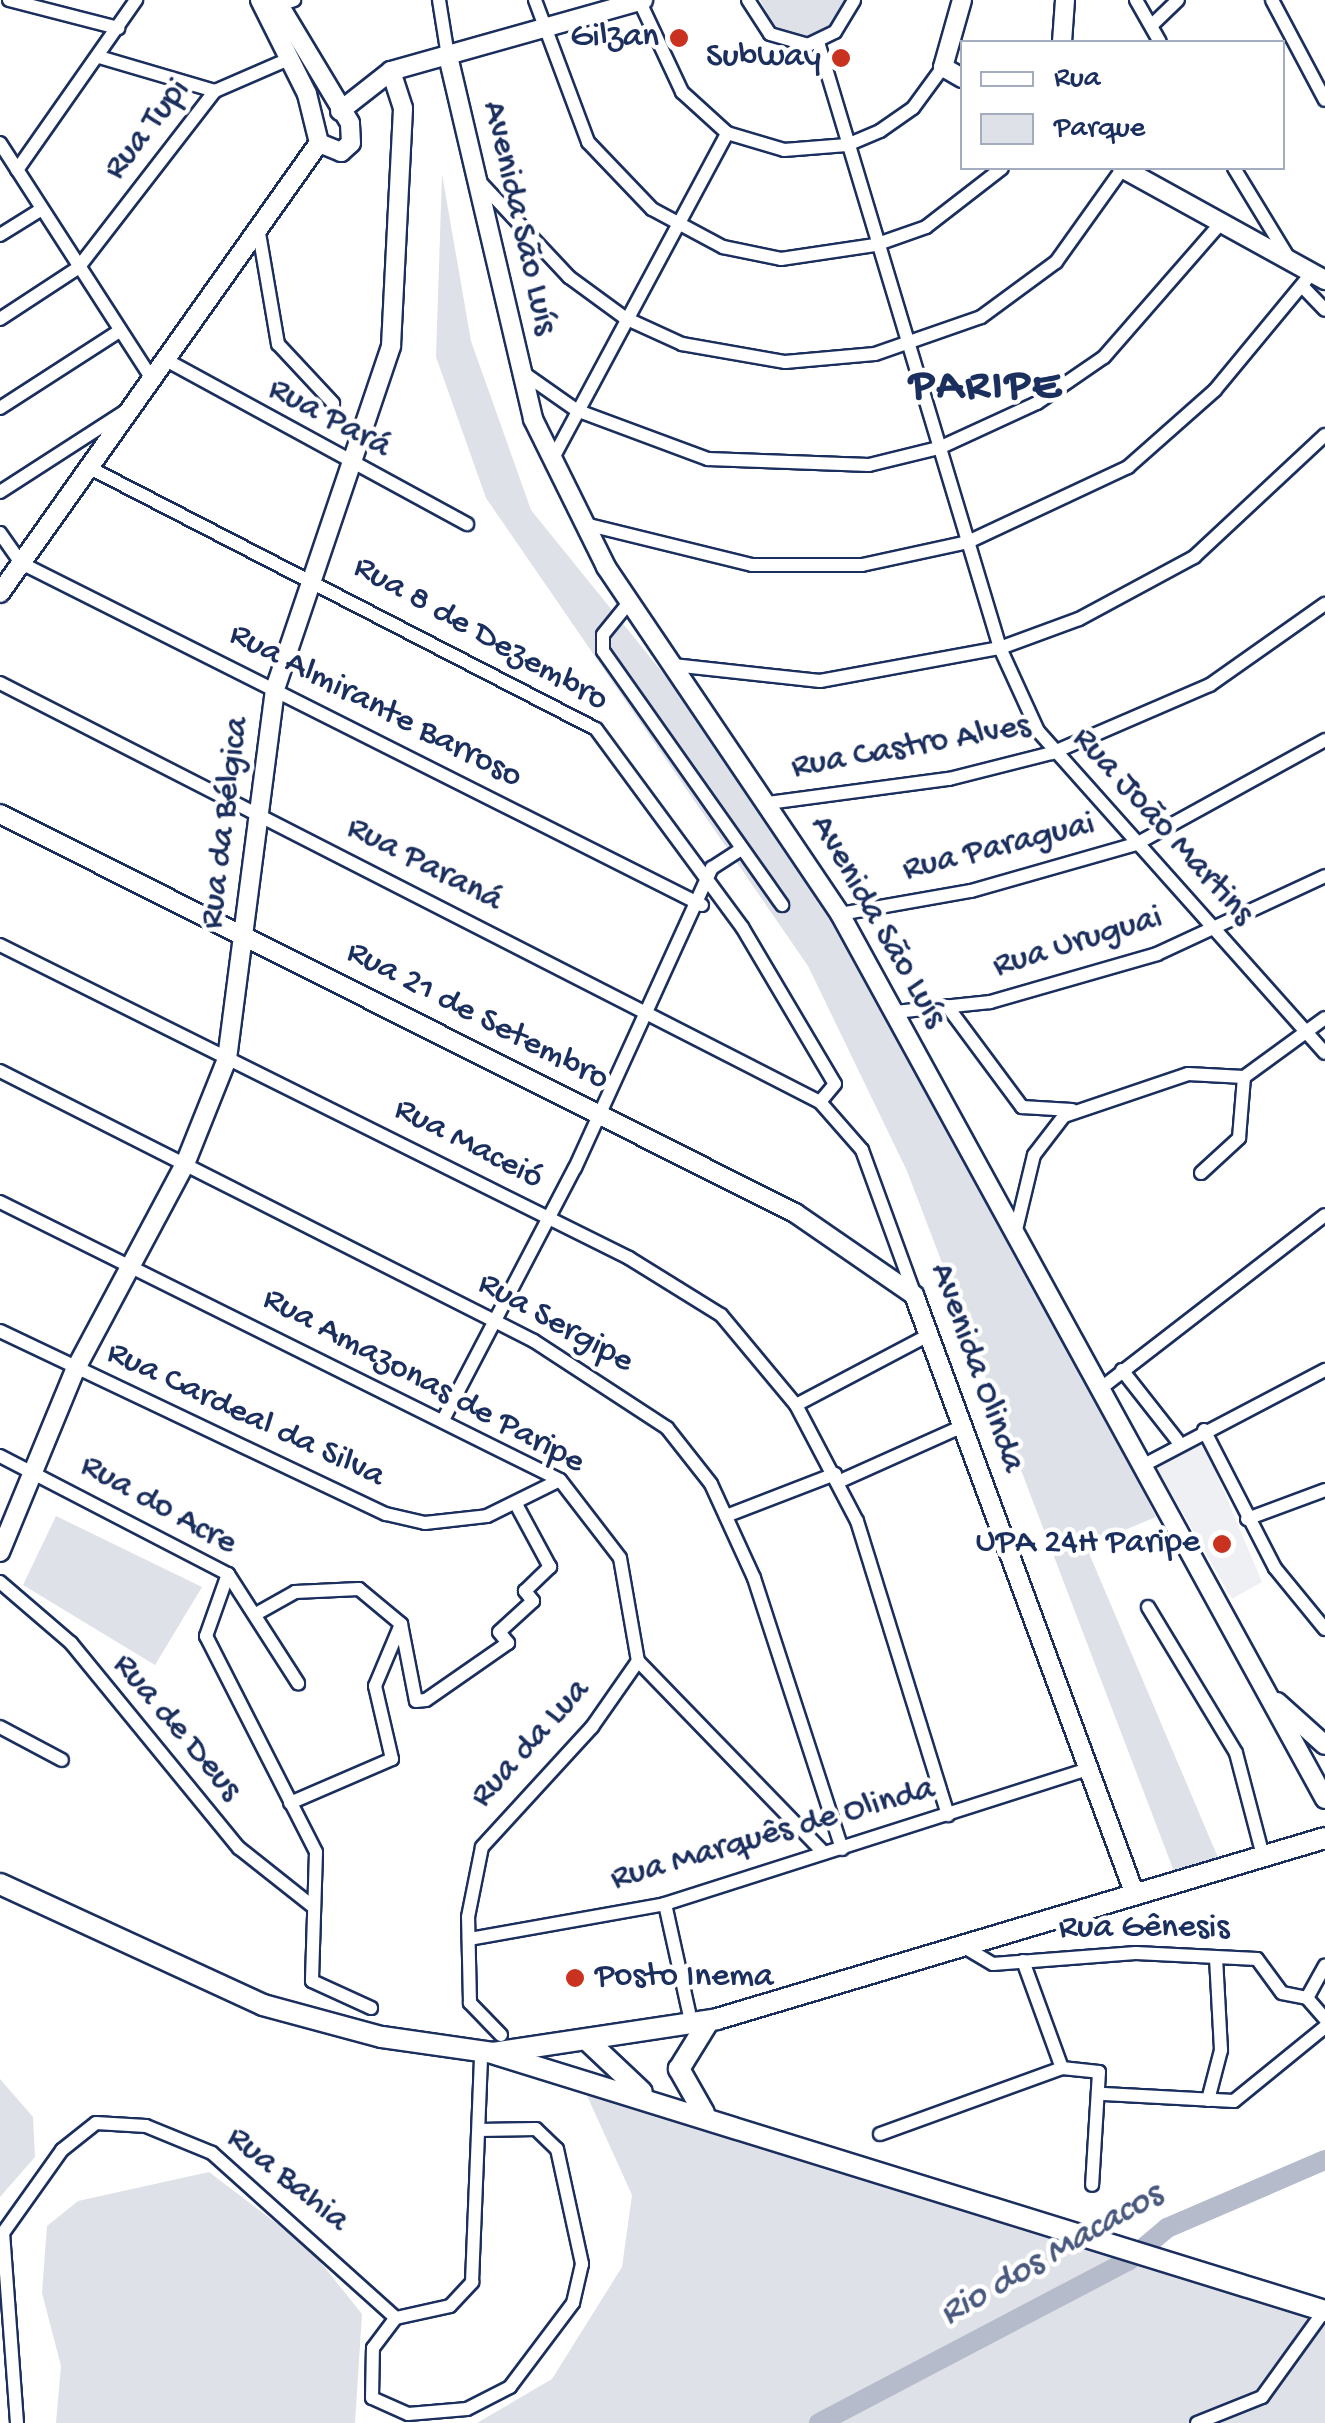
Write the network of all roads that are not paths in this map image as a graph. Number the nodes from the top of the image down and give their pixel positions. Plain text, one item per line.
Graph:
1 (9, 0) edge
2 (136, 0) edge
3 (260, 0) edge
4 (440, 0) edge
5 (534, 0) edge
6 (640, 0) edge
7 (748, 0) edge
8 (854, 0) edge
9 (962, 0) edge
10 (1064, 0) edge
11 (1136, 0) edge
12 (1178, 0) edge
13 (1272, 0) edge
14 (283, 2) edge
15 (1152, 25) junction
16 (118, 28) junction
17 (544, 30) junction
18 (1062, 40) edge
19 (1159, 40) edge
20 (818, 42) junction
21 (448, 56) junction
22 (98, 57) junction
23 (289, 60) junction
24 (943, 67) junction
25 (391, 72) junction
26 (960, 77) edge
27 (215, 91) junction
28 (1325, 100) edge
29 (340, 111) junction
30 (727, 133) junction
31 (847, 145) junction
32 (1, 146) edge
33 (327, 148) junction
34 (17, 170) junction
35 (999, 170) edge
36 (1121, 170) edge
37 (1126, 170) edge
38 (1235, 170) edge
39 (480, 180) junction
40 (42, 209) junction
41 (509, 217) junction
42 (488, 218) junction
43 (1220, 224) junction
44 (678, 229) junction
45 (259, 233) junction
46 (0, 236) edge
47 (875, 245) junction
48 (1290, 260) junction
49 (78, 268) junction
50 (1313, 280) edge
51 (1325, 310) edge
52 (625, 318) junction
53 (0, 319) edge
54 (118, 332) junction
55 (906, 346) junction
56 (166, 360) junction
57 (519, 370) junction
58 (152, 379) junction
59 (555, 395) junction
60 (528, 401) junction
61 (334, 403) dead end
62 (132, 407) junction
63 (0, 408) edge
64 (576, 410) junction
65 (1325, 435) edge
66 (939, 448) junction
67 (552, 460) junction
68 (353, 467) junction
69 (90, 468) junction
70 (0, 492) edge
71 (467, 524) dead end
72 (585, 524) junction
73 (0, 533) edge
74 (968, 542) junction
75 (20, 563) junction
76 (312, 578) junction
77 (0, 592) edge
78 (1325, 604) edge
79 (627, 605) junction
80 (1000, 648) junction
81 (673, 665) junction
82 (0, 683) edge
83 (276, 690) junction
84 (1325, 740) edge
85 (1052, 753) junction
86 (768, 803) junction
87 (0, 814) edge
88 (258, 815) junction
89 (1136, 844) junction
90 (741, 849) junction
91 (1325, 876) edge
92 (711, 884) junction
93 (702, 905) junction
94 (782, 905) dead end
95 (840, 914) junction
96 (1214, 930) junction
97 (245, 936) junction
98 (0, 945) edge
99 (947, 1006) junction
100 (895, 1012) junction
101 (650, 1014) junction
102 (1325, 1018) edge
103 (1306, 1032) junction
104 (1325, 1053) edge
105 (227, 1059) junction
106 (0, 1072) edge
107 (1244, 1077) junction
108 (820, 1102) junction
109 (1074, 1110) junction
110 (601, 1116) junction
111 (185, 1164) junction
112 (1202, 1173) dead end
113 (0, 1202) edge
114 (1325, 1215) edge
115 (548, 1219) junction
116 (1015, 1234) junction
117 (134, 1265) junction
118 (914, 1295) junction
119 (494, 1322) junction
120 (0, 1331) edge
121 (929, 1335) junction
122 (75, 1370) junction
123 (1122, 1370) junction
124 (1325, 1370) edge
125 (1100, 1389) junction
126 (796, 1405) junction
127 (443, 1420) junction
128 (963, 1426) junction
129 (1204, 1430) junction
130 (1177, 1440) junction
131 (0, 1456) edge
132 (1142, 1466) junction
133 (30, 1471) junction
134 (836, 1478) junction
135 (560, 1480) junction
136 (1325, 1490) edge
137 (516, 1504) junction
138 (726, 1516) junction
139 (1247, 1519) junction
140 (0, 1552) edge
141 (228, 1574) junction
142 (0, 1582) edge
143 (1148, 1607) dead end
144 (256, 1614) junction
145 (401, 1624) junction
146 (1325, 1629) edge
147 (638, 1661) junction
148 (298, 1683) dead end
149 (1260, 1685) junction
150 (0, 1727) edge
151 (1325, 1746) edge
152 (62, 1760) dead end
153 (1089, 1769) junction
154 (1325, 1800) edge
155 (290, 1803) junction
156 (948, 1815) junction
157 (1321, 1839) edge
158 (842, 1849) junction
159 (824, 1853) junction
160 (1263, 1856) junction
161 (0, 1884) edge
162 (1134, 1894) junction
163 (665, 1904) junction
164 (312, 1906) junction
165 (469, 1939) junction
166 (966, 1948) junction
167 (1216, 1958) junction
168 (1024, 1961) junction
169 (1325, 1966) edge
170 (1307, 1998) junction
171 (371, 2008) dead end
172 (1325, 2019) edge
173 (683, 2020) junction
174 (709, 2021) junction
175 (1325, 2027) edge
176 (590, 2043) junction
177 (492, 2047) junction
178 (1062, 2068) junction
179 (1104, 2094) junction
180 (653, 2099) junction
181 (1208, 2100) junction
182 (701, 2117) junction
183 (723, 2124) junction
184 (479, 2130) junction
185 (880, 2134) dead end
186 (1092, 2186) dead end
187 (1325, 2311) edge
188 (396, 2318) junction
189 (7, 2386) edge
190 (17, 2423) edge
191 (1198, 2423) edge

1 - 16 street
2 - 16 street
3 - 23 main road
4 - 21 street
5 - 17 street
6 - 17 main road
6 - 30 street
7 - 20 street
8 - 20 street
9 - 24 main road
10 - 18 main road
11 - 15 street
12 - 15 street
13 - 28 street
14 - 29 main road
15 - 19 street
16 - 22 street
17 - 21 main road
17 - 44 street
20 - 31 street, Rua João Martins
21 - 25 main road
21 - 39 main road, Avenida São Luís
22 - 27 street
22 - 34 street
23 - 27 street, Rua Tupi
23 - 33 main road
24 - 26 main road
24 - 31 street
25 - 29 main road
25 - 68 main road, Rua da Bélgica
27 - 49 street, Rua Tupi
29 - 33 main road
30 - 31 street
30 - 44 street
31 - 47 street, Rua João Martins
32 - 34 street
33 - 45 main road
34 - 40 street
35 - 47 street
36 - 55 street
37 - 43 main road
38 - 48 street
39 - 41 street
39 - 42 main road, Avenida São Luís
40 - 46 street
40 - 49 street
41 - 42 street
41 - 52 street
42 - 57 main road, Avenida São Luís
43 - 48 main road
43 - 66 street
44 - 47 street
44 - 52 street
45 - 56 main road
45 - 61 street
47 - 55 street, Rua João Martins
48 - 50 main road
49 - 53 street, Rua Tupi
49 - 54 street
50 - 51 street
50 - 74 street
52 - 55 street
52 - 64 street
54 - 58 street
54 - 63 street
55 - 66 street, Rua João Martins
56 - 58 main road
56 - 68 street, Rua Pará
57 - 59 street
57 - 60 main road, Avenida São Luís
58 - 62 main road
59 - 60 street
59 - 64 street
60 - 67 main road, Avenida São Luís
62 - 69 main road
62 - 70 street
64 - 66 street
64 - 67 street
65 - 80 street
66 - 74 street, Rua João Martins
67 - 72 main road, Avenida São Luís
68 - 71 street, Rua Pará
68 - 76 main road, Rua da Bélgica
69 - 75 main road
69 - 76 street, Rua 8 de Dezembro
72 - 74 street
72 - 79 main road, Avenida São Luís
73 - 75 street
74 - 80 street, Rua João Martins
75 - 77 main road
75 - 83 street, Rua Almirante Barroso
76 - 83 main road, Rua da Bélgica
76 - 92 street, Rua 8 de Dezembro
78 - 85 street, Rua Castro Alves
79 - 81 main road, Avenida São Luís
79 - 90 street
80 - 81 street
80 - 85 street, Rua João Martins
81 - 86 main road, Avenida São Luís
82 - 88 street, Rua Paraná
83 - 88 main road, Rua da Bélgica
83 - 93 street, Rua Almirante Barroso
84 - 89 street, Rua Paraguai
85 - 86 street, Rua Castro Alves
85 - 89 street, Rua João Martins
86 - 95 main road, Avenida São Luís
87 - 97 main road, Rua 21 de Setembro
88 - 97 main road, Rua da Bélgica
88 - 101 street, Rua Paraná
89 - 95 street, Rua Paraguai
89 - 96 street, Rua João Martins
90 - 92 street
90 - 94 street
91 - 96 street, Rua Uruguai
92 - 93 street
92 - 108 street, Rua 8 de Dezembro
93 - 101 street
95 - 100 main road, Avenida São Luís
96 - 99 street, Rua Uruguai
96 - 103 street, Rua João Martins
97 - 105 main road, Rua da Bélgica
97 - 110 main road, Rua 21 de Setembro
98 - 105 street, Rua Maceió
99 - 100 street, Rua Uruguai
99 - 109 street
100 - 116 main road, Avenida São Luís
101 - 108 street, Rua Paraná
101 - 110 street
102 - 103 street
103 - 104 street, Rua João Martins
103 - 107 street
105 - 111 main road, Rua da Bélgica
105 - 115 street, Rua Maceió
106 - 111 street, Rua Sergipe
107 - 109 street
107 - 112 street
108 - 118 street, Avenida Olinda
109 - 116 street
110 - 115 street
110 - 118 main road, Rua 21 de Setembro
111 - 117 main road, Rua da Bélgica
111 - 119 street, Rua Sergipe
113 - 117 street, Rua Amazonas de Paripe
114 - 123 street
115 - 119 street
115 - 126 street, Rua Maceió
116 - 125 main road, Avenida São Luís
117 - 122 main road, Rua da Bélgica
117 - 127 street, Rua Amazonas de Paripe
118 - 121 main road, Avenida Olinda
119 - 127 street
119 - 138 street, Rua Sergipe
120 - 122 street, Rua Cardeal da Silva
121 - 126 street
121 - 128 main road, Avenida Olinda
122 - 133 main road, Rua da Bélgica
122 - 137 street, Rua Cardeal da Silva
123 - 125 street
123 - 130 street
124 - 129 street
125 - 132 main road, Avenida São Luís
126 - 134 street, Rua Maceió
127 - 135 street, Rua Amazonas de Paripe
128 - 134 street
128 - 153 main road, Avenida Olinda
129 - 130 street
129 - 139 street
130 - 132 street
131 - 133 street, Rua do Acre
132 - 149 main road, Avenida São Luís
133 - 140 main road, Rua da Bélgica
133 - 141 street, Rua do Acre
134 - 138 street
134 - 156 street, Rua Maceió
135 - 137 street, Rua Cardeal da Silva
135 - 147 street, Rua Amazonas de Paripe
136 - 139 street
137 - 145 street
138 - 158 street, Rua Sergipe
139 - 146 street
141 - 144 street, Rua do Acre
141 - 155 street
142 - 164 street, Rua de Deus
143 - 160 street
144 - 145 street
144 - 148 street, Rua do Acre
145 - 155 street
147 - 159 street
147 - 165 street, Rua da Lua
149 - 151 main road
149 - 154 main road, Avenida São Luís
150 - 152 street
153 - 156 street, Rua Marquês de Olinda
153 - 162 main road, Avenida Olinda
155 - 164 street
156 - 158 street, Rua Marquês de Olinda
157 - 160 main road
158 - 159 street, Rua Marquês de Olinda
159 - 163 street, Rua Marquês de Olinda
160 - 162 main road
161 - 177 main road
162 - 166 main road
163 - 165 street, Rua Marquês de Olinda
163 - 173 street
164 - 171 street
165 - 177 street, Rua da Lua
166 - 168 street, Rua Gênesis
166 - 174 main road
167 - 168 street, Rua Gênesis
167 - 170 street, Rua Gênesis
167 - 181 street
168 - 178 street
169 - 170 street
170 - 172 street
173 - 174 main road
173 - 176 main road
173 - 182 main road
174 - 183 main road
175 - 181 street
176 - 177 main road
176 - 180 main road
177 - 180 main road
177 - 184 street
178 - 179 street
178 - 185 street
179 - 181 street
179 - 186 street
180 - 182 main road
182 - 183 main road
183 - 187 main road
184 - 188 street
184 - 188 street
187 - 191 street
188 - 189 street, Rua Bahia
189 - 190 street, Rua Bahia

